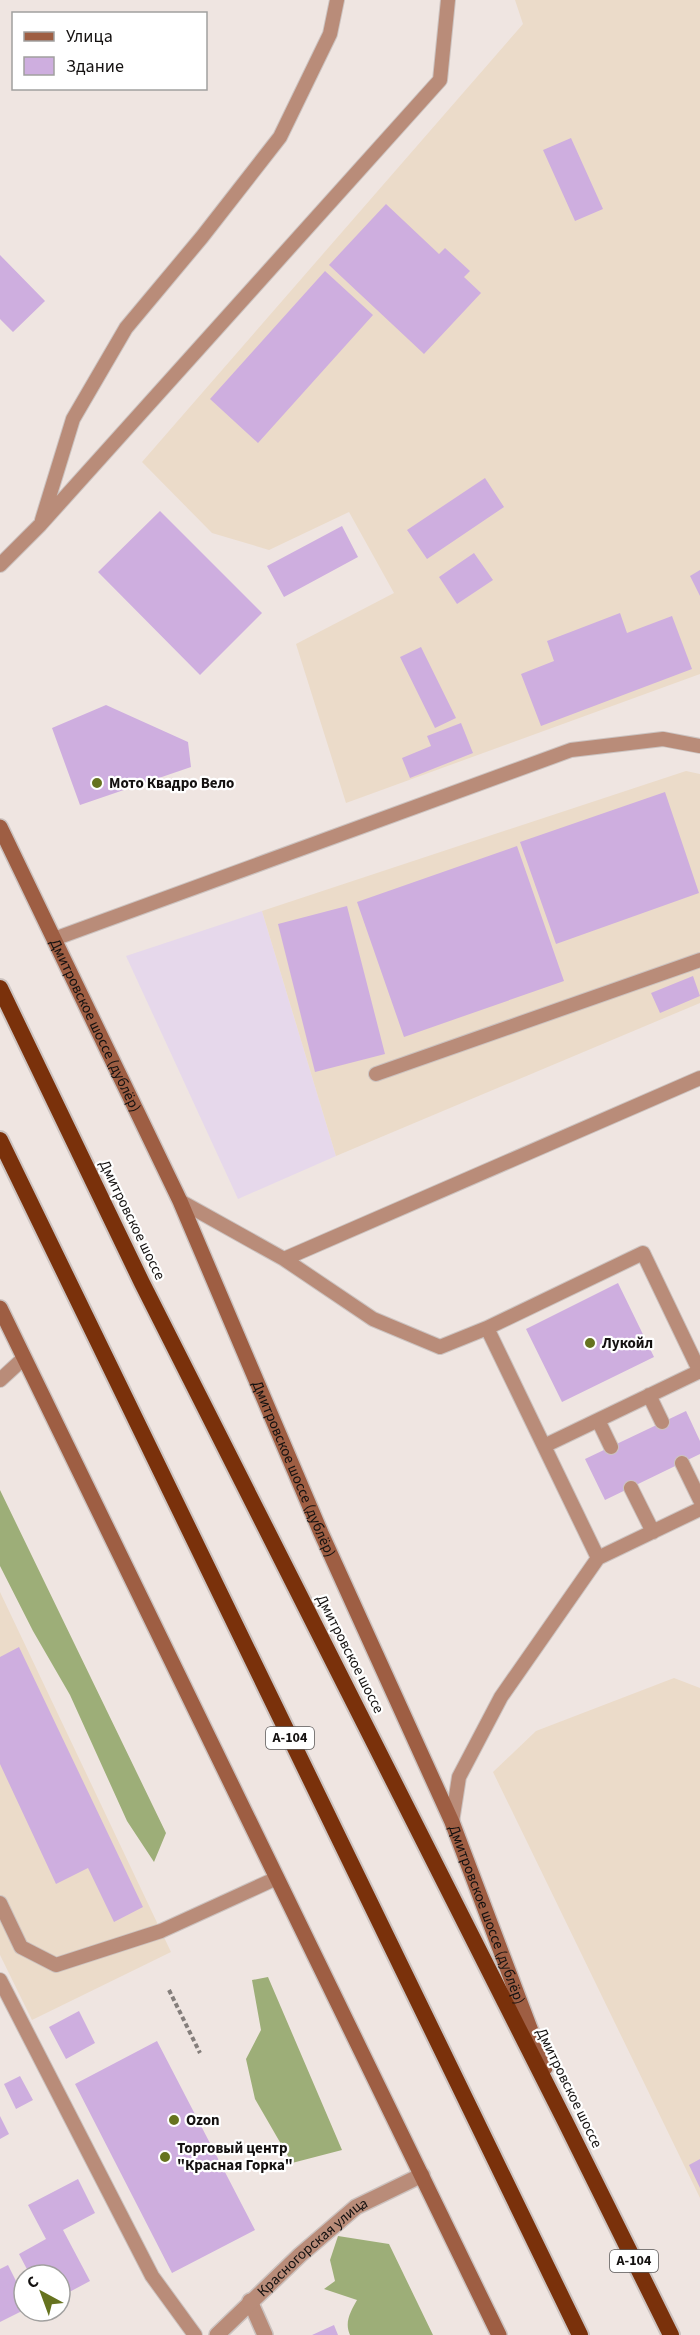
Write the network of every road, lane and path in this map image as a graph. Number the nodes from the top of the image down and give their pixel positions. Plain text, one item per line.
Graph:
1 (337, 0) edge
2 (448, 0) edge
3 (40, 525) junction
4 (0, 565) edge
5 (700, 746) edge
6 (0, 827) edge
7 (54, 939) junction
8 (700, 960) edge
9 (0, 988) edge
10 (375, 1074) dead end
11 (700, 1078) edge
12 (0, 1140) edge
13 (180, 1201) junction
14 (284, 1259) junction
15 (0, 1308) edge
16 (487, 1328) junction
17 (24, 1358) junction
18 (700, 1371) edge
19 (0, 1380) edge
20 (649, 1395) junction
21 (598, 1420) junction
22 (662, 1422) dead end
23 (544, 1446) junction
24 (611, 1447) dead end
25 (682, 1463) dead end
26 (631, 1488) dead end
27 (700, 1500) edge
28 (700, 1509) edge
29 (653, 1532) junction
30 (598, 1558) junction
31 (452, 1822) junction
32 (277, 1878) junction
33 (0, 1903) edge
34 (0, 1980) edge
35 (169, 1990) dead end
36 (200, 2053) dead end
37 (565, 2121) junction
38 (422, 2175) junction
39 (250, 2301) junction
40 (195, 2335) edge
41 (217, 2335) edge
42 (265, 2335) edge
43 (500, 2335) edge
44 (580, 2335) edge
45 (671, 2335) edge

1 - 3 lane
2 - 3 lane
3 - 4 lane
5 - 7 lane
6 - 7 main road, Дмитровское шоссе (дублёр)
7 - 13 main road, Дмитровское шоссе (дублёр)
8 - 10 lane
9 - 37 highway, Дмитровское шоссе / А-104
11 - 14 lane
12 - 44 highway, А-104
13 - 14 lane
13 - 31 main road, Дмитровское шоссе (дублёр)
14 - 16 lane
15 - 17 main road
16 - 18 lane
16 - 23 lane
17 - 19 lane
17 - 32 main road
18 - 20 lane
20 - 21 lane
20 - 22 lane
21 - 23 lane
21 - 24 lane
23 - 30 lane
25 - 27 lane
26 - 29 lane
28 - 29 lane
29 - 30 lane
30 - 31 lane
31 - 37 main road, Дмитровское шоссе (дублёр)
32 - 33 lane
32 - 38 main road
34 - 40 lane
35 - 36 path
37 - 45 highway, Дмитровское шоссе / А-104
38 - 39 street, Красногорская улица
38 - 43 main road
39 - 41 street, Красногорская улица
39 - 42 street

